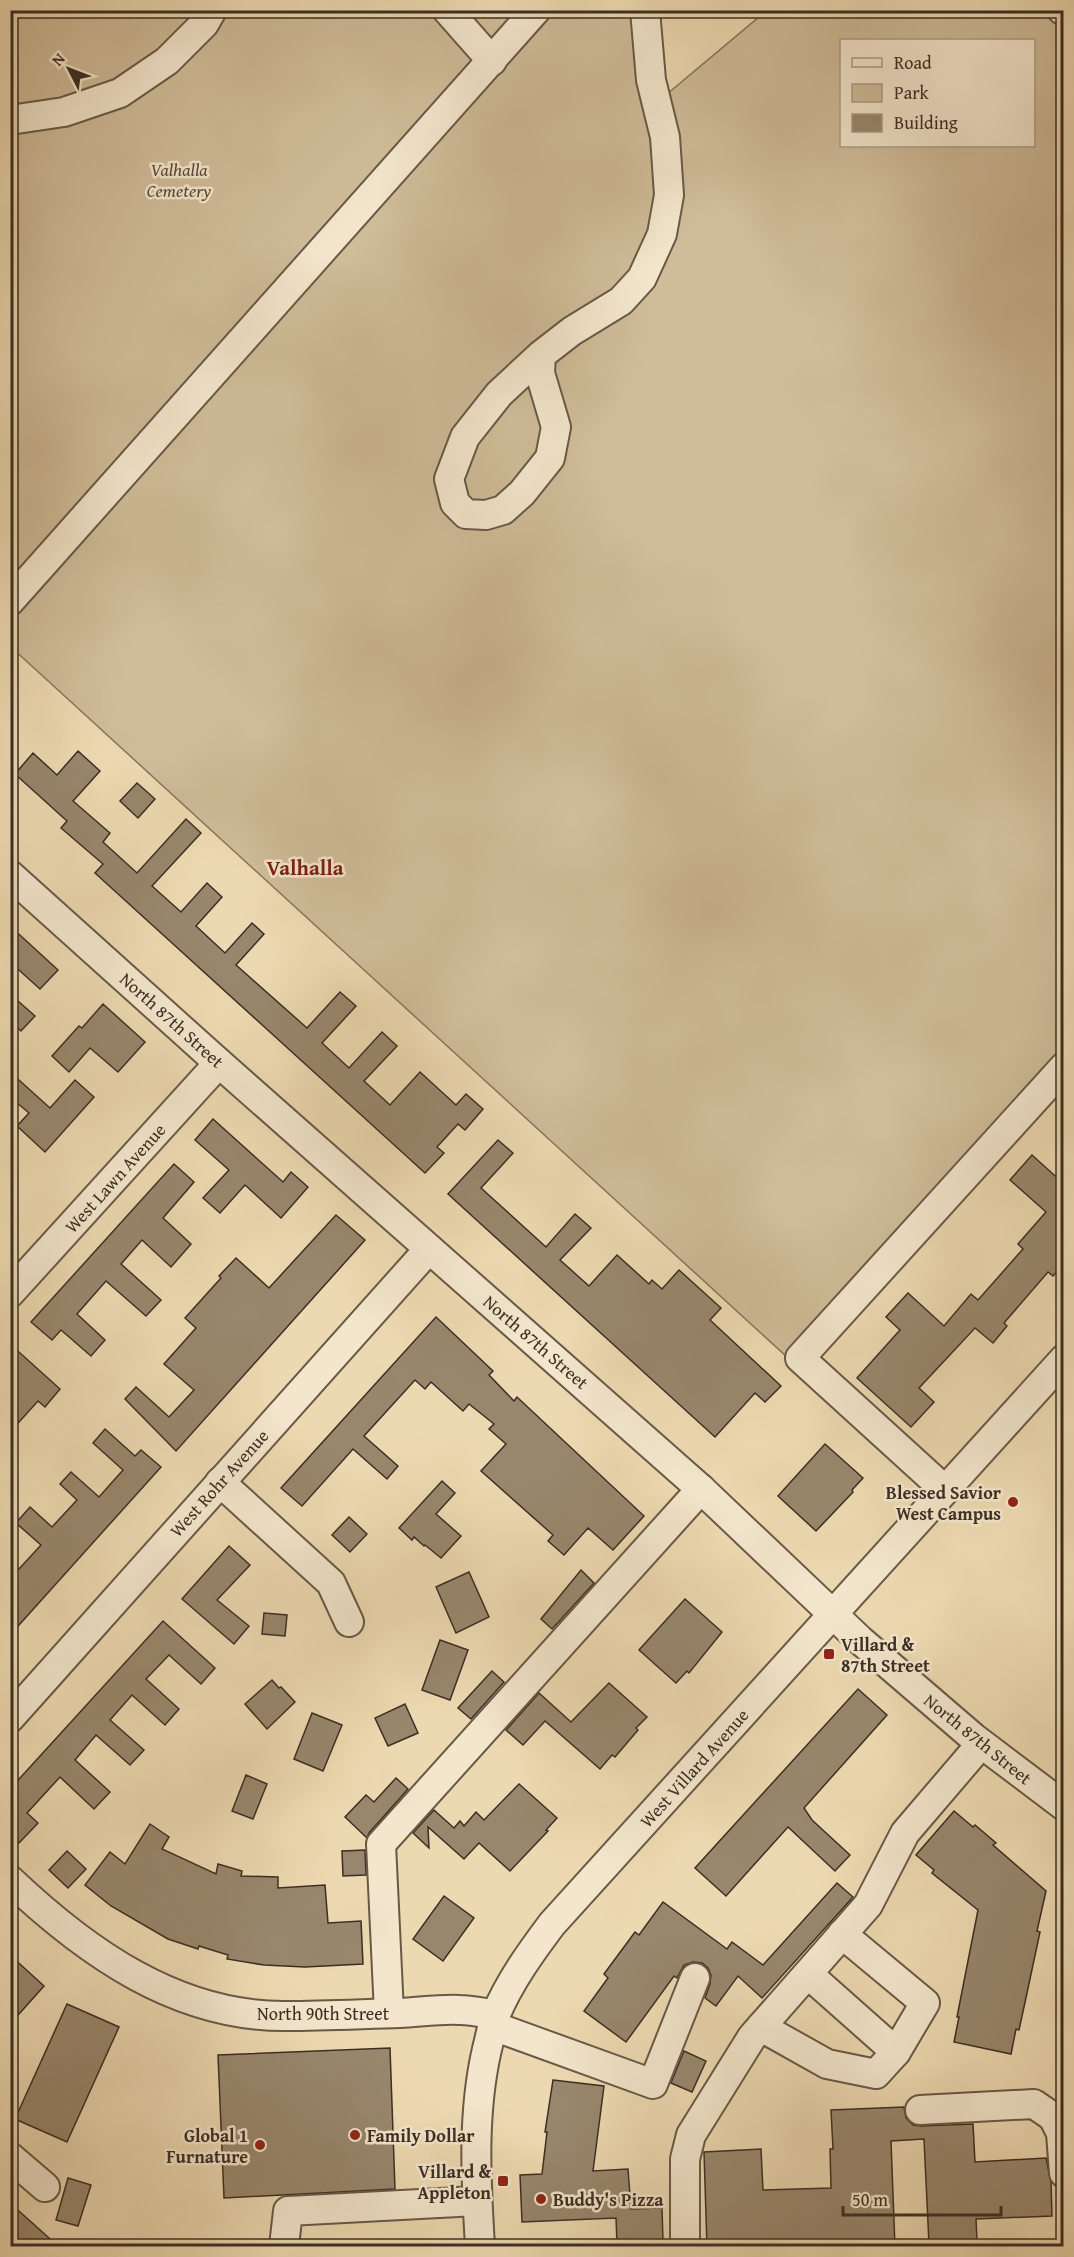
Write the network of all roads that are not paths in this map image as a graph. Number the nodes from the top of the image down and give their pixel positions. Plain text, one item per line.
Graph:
1 (212, 10) edge
2 (447, 10) edge
3 (536, 10) edge
4 (645, 10) edge
5 (492, 61) junction
6 (10, 120) edge
7 (541, 355) junction
8 (10, 601) edge
9 (10, 875) edge
10 (219, 1063) junction
11 (1064, 1067) edge
12 (429, 1249) junction
13 (10, 1293) edge
14 (1064, 1359) edge
15 (220, 1482) junction
16 (701, 1489) junction
17 (945, 1490) junction
18 (833, 1614) junction
19 (349, 1622) dead end
20 (10, 1718) edge
21 (981, 1744) junction
22 (1064, 1806) edge
23 (10, 1880) edge
24 (842, 1934) junction
25 (808, 1974) junction
26 (695, 1978) dead end
27 (389, 2013) junction
28 (494, 2020) junction
29 (761, 2027) junction
30 (896, 2052) junction
31 (920, 2110) dead end
32 (10, 2157) edge
33 (1064, 2173) edge
34 (45, 2187) dead end
35 (477, 2201) junction
36 (284, 2247) edge
37 (480, 2247) edge
38 (685, 2247) edge

1 - 6 street
2 - 5 street
3 - 5 street
4 - 7 street
5 - 8 street
7 - 7 street
9 - 10 street, North 87th Street
10 - 12 street, North 87th Street
10 - 13 street, West Lawn Avenue
11 - 17 street
12 - 15 street, West Rohr Avenue
12 - 16 street, North 87th Street
14 - 17 street, West Villard Avenue
15 - 19 street
15 - 20 street, West Rohr Avenue
16 - 18 street, North 87th Street
16 - 27 street
17 - 18 street, West Villard Avenue
18 - 21 street, North 87th Street
18 - 28 street, West Villard Avenue
21 - 22 street, North 87th Street
21 - 24 street
23 - 27 street, North 90th Street
24 - 25 street
24 - 30 street
25 - 29 street
25 - 30 street
26 - 28 street, North 90th Street
27 - 28 street, North 90th Street
28 - 35 street, West Villard Avenue
29 - 30 street
29 - 38 street
31 - 33 street
32 - 34 street
35 - 36 street
35 - 37 street, West Villard Avenue

